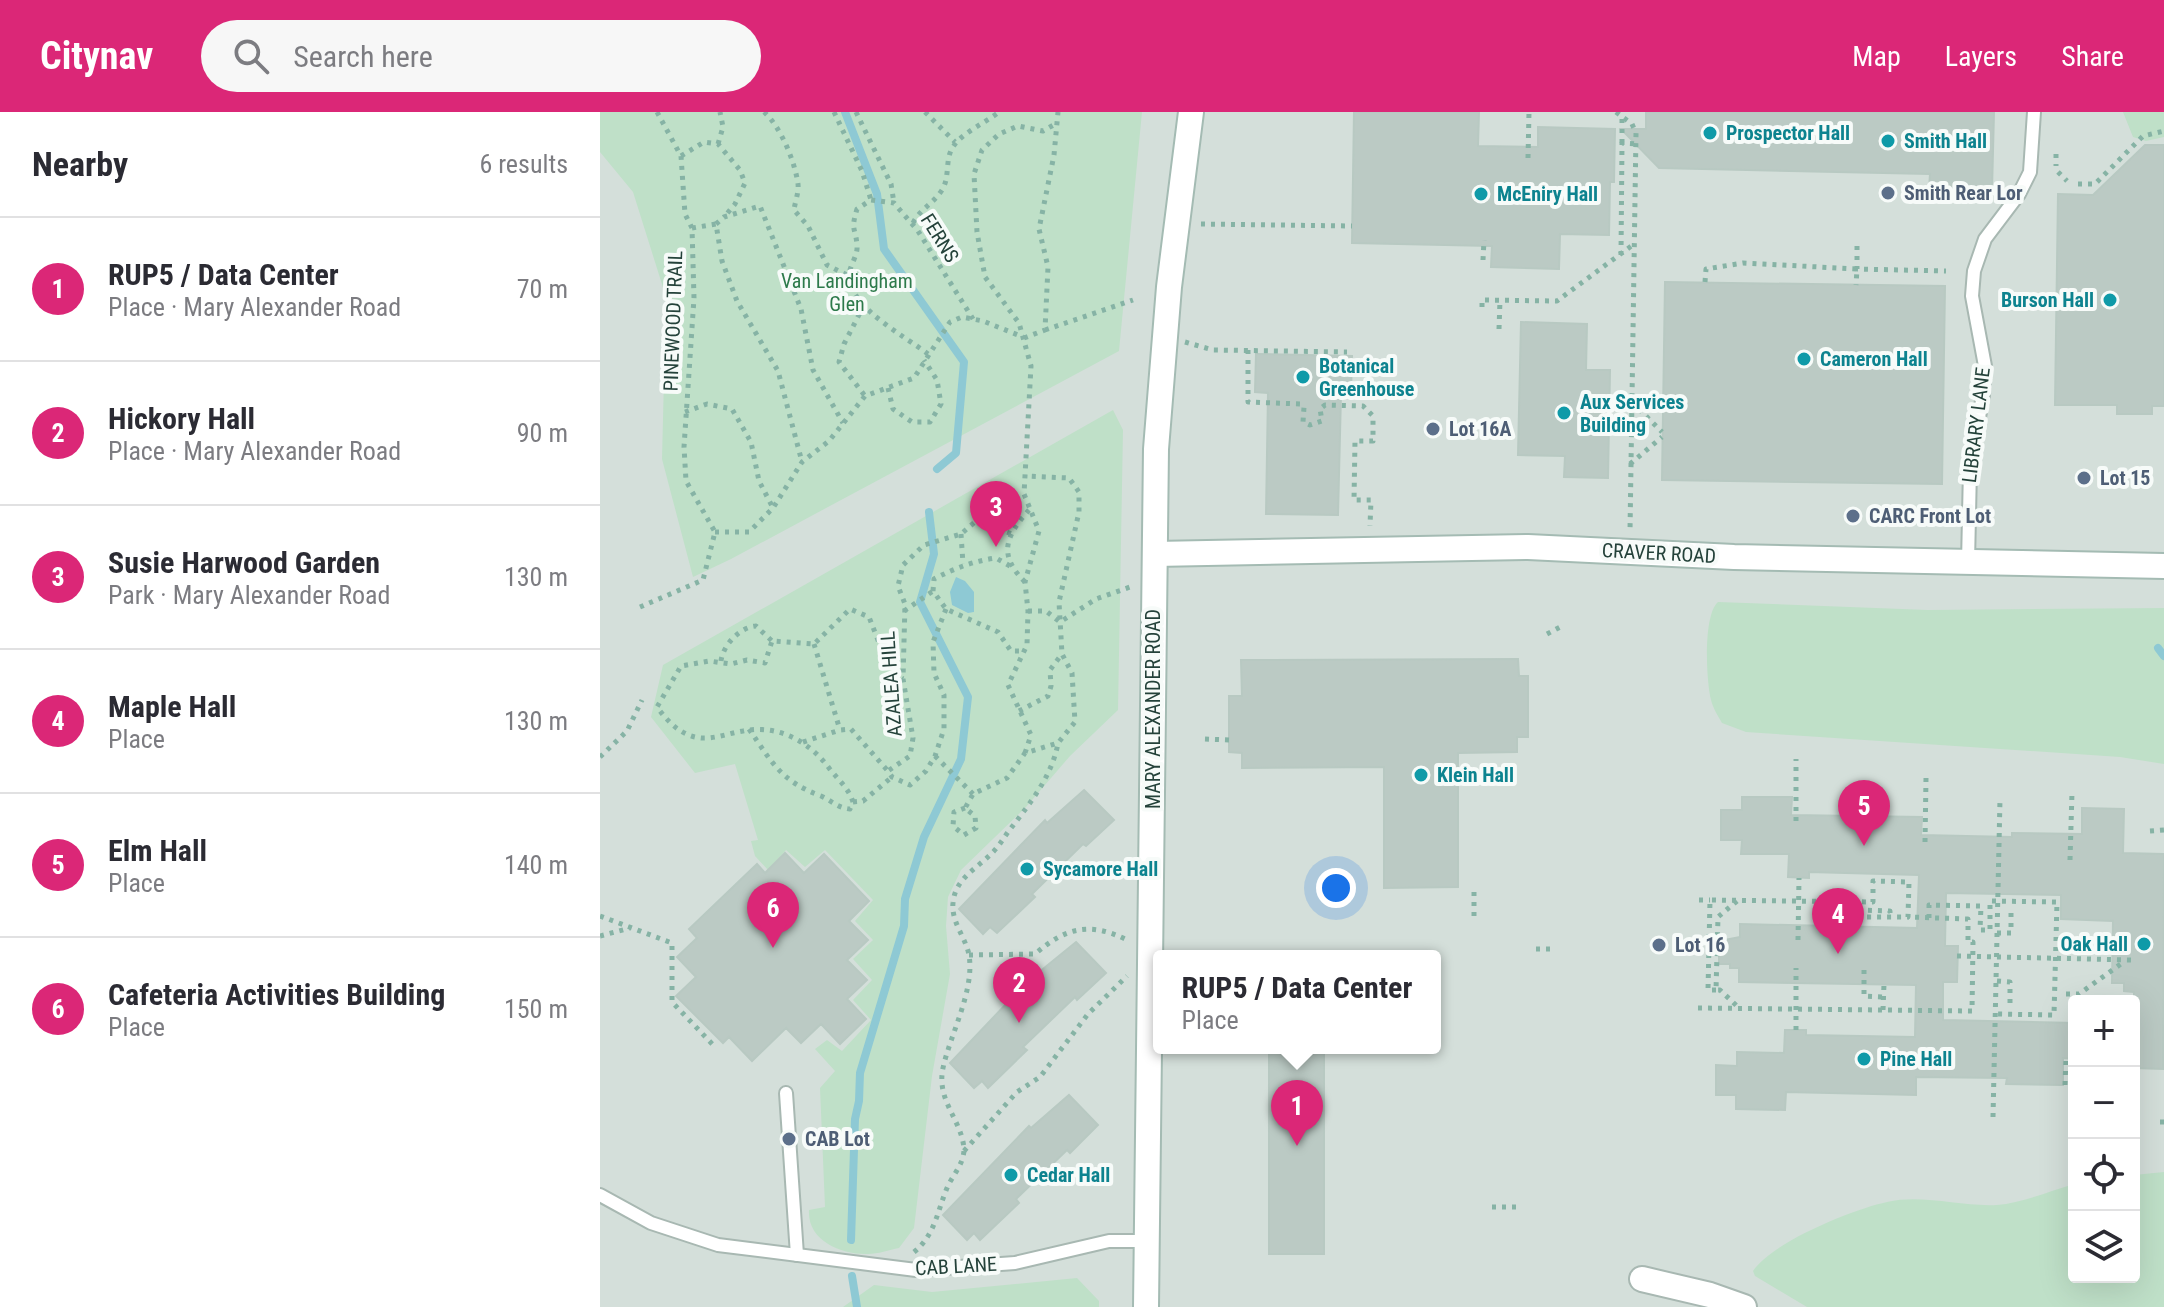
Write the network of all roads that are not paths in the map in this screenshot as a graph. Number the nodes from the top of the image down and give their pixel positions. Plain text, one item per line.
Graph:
1 (1191, 112) edge
2 (2034, 112) edge
3 (1155, 554) junction
4 (1968, 563) junction
5 (2164, 566) edge
6 (786, 1093) dead end
7 (600, 1195) edge
8 (1148, 1241) junction
9 (797, 1255) junction
10 (1642, 1279) dead end
11 (1146, 1307) edge
12 (1744, 1307) edge

1 - 3 street, MARY ALEXANDER ROAD
2 - 4 lane, LIBRARY LANE
3 - 4 street, CRAVER ROAD
3 - 8 street, MARY ALEXANDER ROAD
4 - 5 street, CRAVER ROAD
6 - 9 lane
7 - 9 lane, CAB LANE
8 - 9 lane, CAB LANE
8 - 11 street, MARY ALEXANDER ROAD
10 - 12 street

